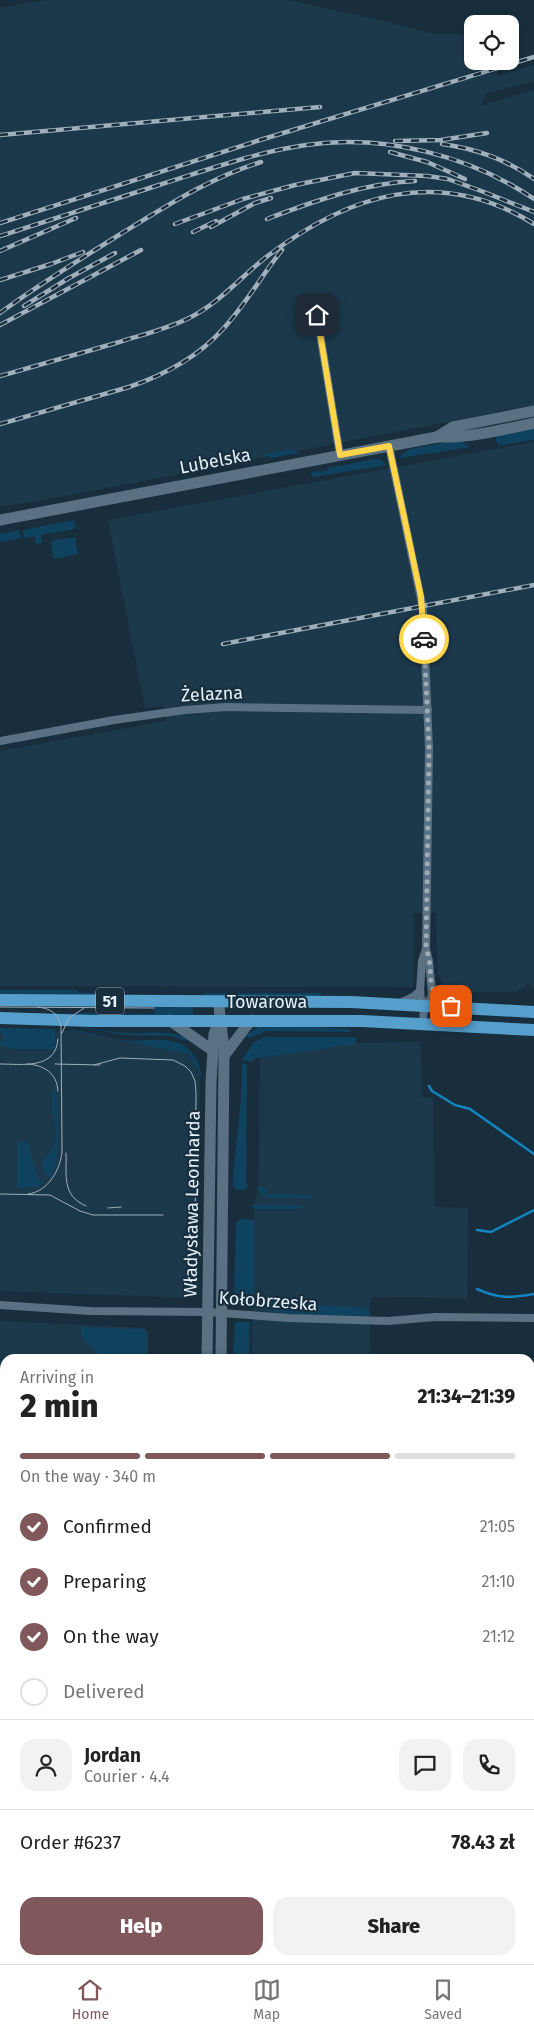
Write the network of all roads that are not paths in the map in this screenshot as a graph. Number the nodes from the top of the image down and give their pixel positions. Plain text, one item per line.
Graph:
1 (317, 315) dead end
2 (534, 411) edge
3 (534, 423) edge
4 (438, 437) junction
5 (389, 446) junction
6 (340, 455) junction
7 (0, 520) edge
8 (428, 710) junction
9 (0, 741) edge
10 (426, 949) junction
11 (420, 991) junction
12 (432, 991) junction
13 (0, 1000) edge
14 (219, 1001) junction
15 (398, 1004) junction
16 (424, 1005) junction
17 (453, 1007) junction
18 (534, 1012) edge
19 (0, 1018) edge
20 (169, 1020) junction
21 (219, 1020) junction
22 (251, 1020) junction
23 (423, 1024) junction
24 (534, 1030) edge
25 (212, 1050) junction
26 (224, 1056) junction
27 (0, 1305) edge
28 (208, 1312) junction
29 (221, 1313) junction
30 (534, 1318) edge
31 (207, 1354) edge
32 (221, 1354) edge

1 - 6 street
2 - 4 main road, Lubelska
3 - 4 main road, Lubelska
4 - 5 main road, Lubelska
5 - 6 main road, Lubelska
5 - 8 street
6 - 7 main road, Lubelska
8 - 9 street, Żelazna
8 - 10 street
10 - 11 street
10 - 12 street
11 - 15 street
11 - 16 street
12 - 16 street
12 - 17 street
13 - 14 main road, Towarowa / 51
14 - 15 main road, Towarowa / 51
14 - 21 main road, Władysława Leonharda
15 - 16 main road, Towarowa / 51
16 - 17 main road, Towarowa / 51
16 - 23 street
17 - 18 main road, Towarowa / 51
19 - 20 main road, Towarowa / 51
20 - 21 main road, Towarowa / 51
20 - 25 main road
21 - 22 main road, Towarowa / 51
21 - 25 main road, Władysława Leonharda
21 - 26 main road, Władysława Leonharda
22 - 23 main road, Towarowa / 51
22 - 26 main road
23 - 24 main road, Towarowa / 51
25 - 28 main road, Władysława Leonharda
26 - 29 main road, Władysława Leonharda
27 - 28 street, Kołobrzeska
28 - 29 street, Kołobrzeska
28 - 31 main road, Władysława Leonharda
29 - 30 street, Kołobrzeska
29 - 32 main road, Władysława Leonharda

